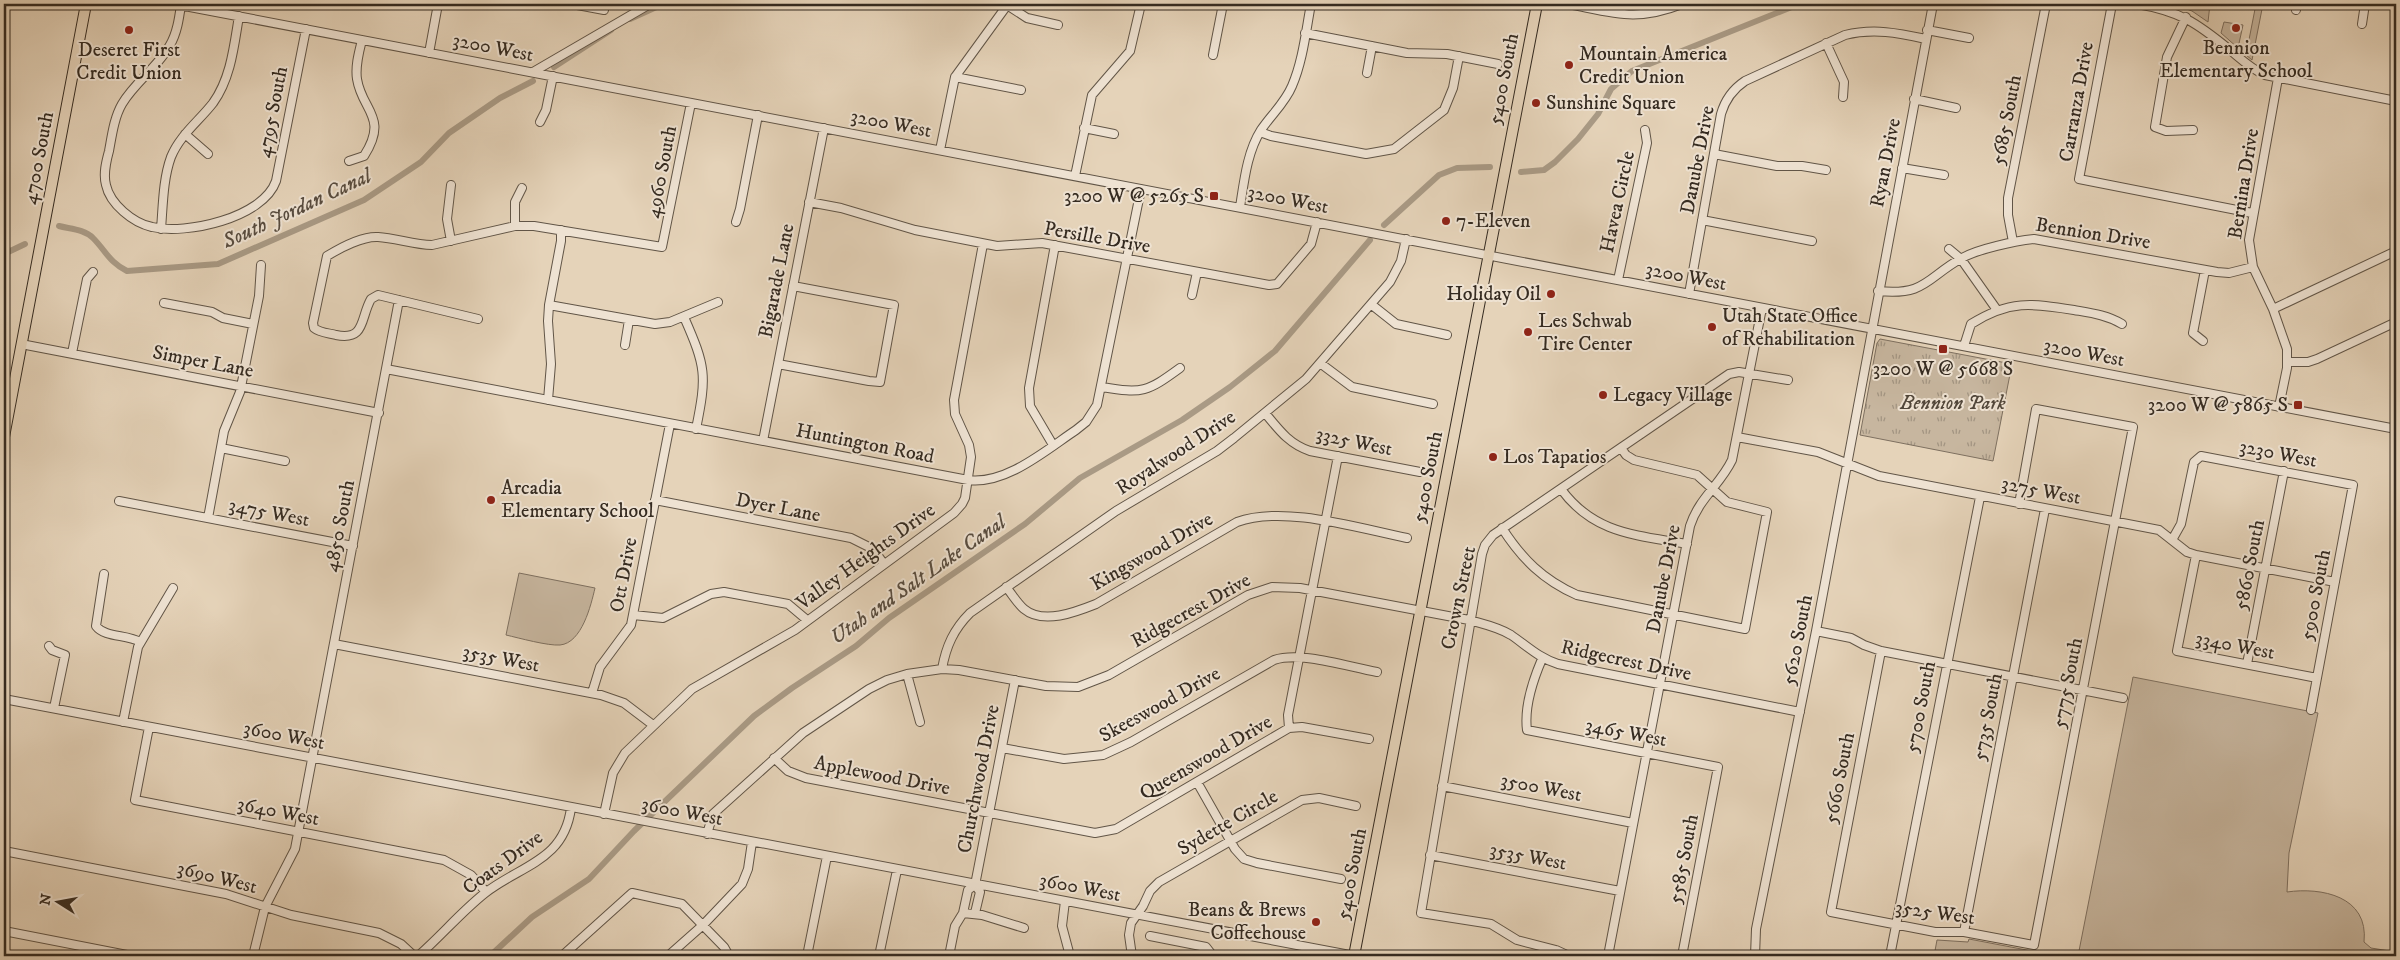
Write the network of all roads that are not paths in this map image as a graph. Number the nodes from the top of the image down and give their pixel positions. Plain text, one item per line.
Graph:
1 (86, 4) edge
2 (178, 4) edge
3 (438, 4) edge
4 (572, 4) edge
5 (650, 4) edge
6 (1141, 4) edge
7 (1223, 4) edge
8 (1311, 4) edge
9 (1537, 4) edge
10 (1568, 4) edge
11 (1933, 4) edge
12 (2046, 4) edge
13 (2112, 4) edge
14 (2137, 4) edge
15 (2365, 4) edge
16 (1007, 5) edge
17 (1677, 5) edge
18 (604, 10) dead end
19 (240, 16) junction
20 (2186, 17) junction
21 (2362, 24) dead end
22 (1058, 25) dead end
23 (306, 29) junction
24 (1927, 30) junction
25 (1305, 33) junction
26 (1969, 38) dead end
27 (1926, 39) junction
28 (362, 40) junction
29 (1826, 43) junction
30 (1372, 46) junction
31 (429, 53) junction
32 (1213, 54) dead end
33 (1459, 56) junction
34 (1498, 64) dead end
35 (533, 72) junction
36 (1367, 73) dead end
37 (553, 76) junction
38 (955, 77) junction
39 (2278, 78) junction
40 (1021, 90) dead end
41 (1843, 97) dead end
42 (1914, 99) junction
43 (2396, 101) edge
44 (691, 103) junction
45 (1956, 108) dead end
46 (758, 115) junction
47 (540, 122) dead end
48 (824, 128) junction
49 (1084, 128) junction
50 (1645, 130) dead end
51 (2193, 130) dead end
52 (1260, 132) junction
53 (185, 134) junction
54 (1114, 134) dead end
55 (940, 150) junction
56 (208, 154) dead end
57 (1714, 154) junction
58 (349, 161) dead end
59 (1902, 168) junction
60 (1826, 170) dead end
61 (1944, 175) dead end
62 (1075, 176) junction
63 (451, 185) dead end
64 (522, 188) dead end
65 (1141, 189) junction
66 (809, 202) junction
67 (1240, 208) junction
68 (2252, 213) junction
69 (1702, 220) junction
70 (736, 222) dead end
71 (1317, 222) junction
72 (515, 226) junction
73 (161, 229) junction
74 (561, 230) junction
75 (1406, 239) junction
76 (1812, 240) dead end
77 (451, 241) junction
78 (2013, 242) junction
79 (984, 244) junction
80 (1055, 245) junction
81 (1948, 249) dead end
82 (2396, 251) edge
83 (1488, 254) junction
84 (1127, 259) junction
85 (1961, 259) junction
86 (261, 265) dead end
87 (2253, 267) junction
88 (2205, 270) junction
89 (93, 272) dead end
90 (1197, 272) junction
91 (1618, 280) junction
92 (793, 286) junction
93 (1878, 291) junction
94 (1689, 294) junction
95 (1192, 295) dead end
96 (400, 300) junction
97 (718, 302) dead end
98 (164, 303) dead end
99 (549, 305) junction
100 (1372, 305) junction
101 (1762, 308) junction
102 (2273, 309) junction
103 (1997, 310) junction
104 (684, 317) junction
105 (478, 319) dead end
106 (629, 320) junction
107 (2396, 322) edge
108 (253, 324) junction
109 (2122, 324) dead end
110 (1873, 329) junction
111 (1447, 335) dead end
112 (2203, 341) dead end
113 (21, 344) junction
114 (625, 345) dead end
115 (1964, 346) junction
116 (72, 353) junction
117 (2288, 362) junction
118 (778, 364) junction
119 (1320, 364) junction
120 (1180, 368) dead end
121 (386, 369) junction
122 (1750, 373) junction
123 (1788, 380) dead end
124 (241, 385) junction
125 (1102, 387) junction
126 (548, 400) junction
127 (1434, 404) dead end
128 (2279, 407) junction
129 (379, 413) junction
130 (1265, 413) junction
131 (670, 424) junction
132 (696, 429) junction
133 (2396, 429) edge
134 (4, 437) edge
135 (1737, 437) junction
136 (763, 441) junction
137 (1053, 445) junction
138 (221, 448) junction
139 (1621, 448) junction
140 (1338, 456) junction
141 (285, 461) dead end
142 (1846, 465) junction
143 (2284, 471) junction
144 (1420, 472) dead end
145 (968, 480) junction
146 (2353, 485) joint
147 (1711, 488) junction
148 (1561, 489) junction
149 (1980, 496) junction
150 (655, 500) junction
151 (119, 501) dead end
152 (2018, 504) junction
153 (2045, 509) junction
154 (208, 518) junction
155 (1324, 522) junction
156 (2115, 522) junction
157 (1502, 528) junction
158 (1407, 538) dead end
159 (2172, 540) junction
160 (1687, 544) junction
161 (353, 546) junction
162 (2196, 555) junction
163 (884, 564) junction
164 (2265, 569) junction
165 (104, 574) dead end
166 (2335, 582) junction
167 (1006, 587) junction
168 (173, 588) dead end
169 (1311, 590) junction
170 (1420, 611) junction
171 (633, 615) junction
172 (1674, 615) junction
173 (808, 620) junction
174 (1470, 620) junction
175 (1816, 631) junction
176 (140, 642) junction
177 (334, 644) junction
178 (49, 646) dead end
179 (1881, 651) junction
180 (1299, 657) junction
181 (1542, 659) junction
182 (1946, 664) junction
183 (2247, 664) junction
184 (942, 669) junction
185 (1377, 672) dead end
186 (908, 674) junction
187 (2012, 677) junction
188 (2317, 678) junction
189 (1015, 680) junction
190 (1660, 685) junction
191 (2083, 690) junction
192 (592, 693) junction
193 (2123, 698) dead end
194 (4, 699) edge
195 (54, 708) junction
196 (2311, 710) dead end
197 (1800, 712) junction
198 (123, 722) junction
199 (920, 722) dead end
200 (653, 725) junction
201 (149, 727) junction
202 (1289, 728) junction
203 (1369, 739) dead end
204 (1002, 748) junction
205 (1647, 754) junction
206 (312, 758) junction
207 (774, 758) junction
208 (1718, 767) joint
209 (1197, 782) junction
210 (1442, 786) junction
211 (1356, 806) dead end
212 (571, 808) junction
213 (604, 814) junction
214 (989, 814) junction
215 (1633, 823) junction
216 (298, 833) junction
217 (708, 834) junction
218 (1230, 840) junction
219 (752, 842) junction
220 (4, 851) edge
221 (1430, 855) junction
222 (827, 856) junction
223 (896, 870) junction
224 (1341, 879) dead end
225 (976, 885) junction
226 (486, 892) junction
227 (1620, 892) junction
228 (1065, 902) junction
229 (265, 907) junction
230 (1831, 912) joint
231 (963, 913) junction
232 (976, 913) junction
233 (1137, 915) junction
234 (703, 924) junction
235 (1896, 925) junction
236 (1024, 928) dead end
237 (4, 931) edge
238 (1964, 932) junction
239 (1150, 936) dead end
240 (2034, 945) joint
241 (132, 956) edge
242 (253, 956) edge
243 (414, 956) edge
244 (418, 956) edge
245 (562, 956) edge
246 (668, 956) edge
247 (728, 956) edge
248 (808, 956) edge
249 (879, 956) edge
250 (950, 956) edge
251 (1070, 956) edge
252 (1132, 956) edge
253 (1213, 956) edge
254 (1355, 956) edge
255 (1569, 956) edge
256 (1608, 956) edge
257 (1682, 956) edge
258 (1755, 956) edge
259 (1890, 956) edge

1 - 113 main road, 4700 South
2 - 19 street, 3200 West
2 - 73 street
3 - 31 street
4 - 18 street
5 - 35 street
6 - 49 street
7 - 32 street
8 - 25 street
9 - 83 main road, 5400 South
10 - 17 street
11 - 24 street, Ryan Drive
12 - 78 street, 5685 South
13 - 68 street, Carranza Drive
14 - 20 street
15 - 21 street
16 - 22 street
16 - 38 street
19 - 23 street, 3200 West
19 - 53 street
20 - 39 street
20 - 51 street
23 - 28 street, 3200 West
23 - 73 street, 4795 South
24 - 26 street
24 - 27 street, Ryan Drive
25 - 30 street
25 - 52 street
27 - 29 street, Danube Drive
27 - 42 street, Ryan Drive
28 - 31 street, 3200 West
28 - 58 street
29 - 41 street
29 - 57 street, Danube Drive
30 - 33 street
30 - 36 street
31 - 35 street, 3200 West
33 - 34 street
33 - 52 street
35 - 37 street, 3200 West
37 - 44 street, 3200 West
37 - 47 street
38 - 40 street
38 - 55 street
39 - 43 street
39 - 68 street, Bernina Drive
42 - 45 street
42 - 59 street, Ryan Drive
44 - 46 street, 3200 West
44 - 74 street, 4960 South
46 - 48 street, 3200 West
46 - 70 street
48 - 55 street, 3200 West
48 - 66 street, Bigarade Lane
49 - 54 street
49 - 62 street
50 - 91 street, Havea Circle
52 - 67 street
53 - 56 street
53 - 73 street
55 - 62 street, 3200 West
57 - 60 street
57 - 69 street, Danube Drive
59 - 61 street
59 - 93 street, Ryan Drive
62 - 65 street, 3200 West
63 - 77 street
64 - 72 street
65 - 67 street, 3200 West
65 - 84 street, Huntington Road
66 - 79 street, Persille Drive
66 - 92 street, Bigarade Lane
67 - 71 street, 3200 West
68 - 87 street, Bernina Drive
69 - 76 street
69 - 94 street, Danube Drive
71 - 75 street, 3200 West
71 - 90 street, Persille Drive
72 - 74 street
72 - 77 street
74 - 99 street
75 - 83 street, 3200 West
75 - 100 street, Royalwood Drive
77 - 96 street
78 - 85 street, Bennion Drive
78 - 88 street, Bennion Drive
79 - 80 street, Persille Drive
79 - 145 street, Valley Heights Drive
80 - 84 street, Persille Drive
80 - 137 street
81 - 85 street
82 - 102 street
83 - 91 street, 3200 West
83 - 170 main road, 5400 South
84 - 90 street, Persille Drive
84 - 125 street, Huntington Road
85 - 93 street, Bennion Drive
85 - 103 street
86 - 108 street
87 - 88 street, Bennion Drive
87 - 102 street, Bernina Drive
88 - 112 street
89 - 116 street
90 - 95 street
91 - 94 street, 3200 West
92 - 118 street, Bigarade Lane
92 - 118 street
93 - 110 street, Ryan Drive
94 - 101 street, 3200 West
96 - 105 street
96 - 121 street, 4850 South
97 - 104 street
98 - 108 street
99 - 106 street
99 - 126 street
100 - 111 street
100 - 119 street, Royalwood Drive
101 - 110 street, 3200 West
101 - 122 street, Danube Drive
102 - 117 street, Bernina Drive
103 - 109 street
103 - 115 street
104 - 106 street
104 - 132 street
106 - 114 street
107 - 117 street
108 - 124 street
110 - 115 street, 3200 West
110 - 142 street, 5620 South
113 - 116 street, Simper Lane
113 - 134 main road, 4700 South
115 - 128 street, 3200 West
116 - 124 street, Simper Lane
117 - 128 street, Bernina Drive
118 - 136 street, Bigarade Lane
119 - 127 street
119 - 130 street, Royalwood Drive
120 - 125 street
121 - 126 street, Huntington Road
121 - 129 street, 4850 South
122 - 123 street, Crown Street
122 - 135 street, Danube Drive
122 - 139 street, Crown Street
124 - 129 street, Simper Lane
124 - 138 street
125 - 137 street, Huntington Road
126 - 131 street, Huntington Road
128 - 133 street, 3200 West
129 - 161 street, 4850 South
130 - 140 street, 3325 West
130 - 167 street, Royalwood Drive
131 - 132 street, Huntington Road
131 - 150 street, Ott Drive
132 - 136 street, Huntington Road
135 - 142 street, 3275 West
135 - 147 street, Danube Drive
136 - 145 street, Huntington Road
137 - 145 street, Huntington Road
138 - 141 street
138 - 154 street
139 - 147 street
139 - 148 street, Crown Street
140 - 144 street, 3325 West
140 - 155 street, Queenswood Drive
142 - 149 street, 3275 West
142 - 175 street, 5620 South
143 - 146 street, 3230 West
143 - 159 street, 3230 West
143 - 164 street, 5860 South
145 - 163 street, Valley Heights Drive
146 - 166 street, 5900 South
147 - 160 street, Danube Drive
147 - 172 street
148 - 157 street, Crown Street
148 - 160 street
149 - 152 street, 3275 West
149 - 182 street, 5700 South
150 - 163 street, Dyer Lane
150 - 171 street, Ott Drive
151 - 154 street, 3475 West
152 - 153 street, 3275 West
152 - 156 street, 5775 South
153 - 156 street, 3275 West
153 - 187 street, 5735 South
154 - 161 street, 3475 West
155 - 158 street, Kingswood Drive
155 - 167 street, Kingswood Drive
155 - 169 street, Queenswood Drive
156 - 159 street, 3275 West
156 - 191 street, 5775 South
157 - 172 street
157 - 174 street, Crown Street
159 - 162 street, 3275 West
160 - 172 street, Danube Drive
161 - 177 street, 4850 South
162 - 164 street, 3275 West
162 - 183 street, 3340 West
163 - 173 street, Valley Heights Drive
164 - 166 street, 3275 West
164 - 183 street, 5860 South
165 - 176 street
166 - 188 street, 5900 South
167 - 184 street, Royalwood Drive
168 - 176 street
169 - 170 street, Ridgecrest Drive
169 - 180 street, Queenswood Drive
169 - 189 street, Ridgecrest Drive
170 - 174 street, Ridgecrest Drive
170 - 254 main road, 5400 South
171 - 173 street
171 - 192 street, Ott Drive
172 - 190 street, Danube Drive
173 - 200 street, Valley Heights Drive
174 - 181 street, Ridgecrest Drive
174 - 210 street, Crown Street
175 - 179 street
175 - 197 street, 5620 South
176 - 198 street
177 - 192 street, 3535 West
177 - 206 street, 4850 South
178 - 195 street
179 - 182 street
179 - 230 street, 5660 South
180 - 185 street, Skeeswood Drive
180 - 202 street, Queenswood Drive
180 - 204 street, Skeeswood Drive
181 - 190 street, Ridgecrest Drive
181 - 205 street, 3465 West
182 - 187 street
182 - 235 street, 5700 South
183 - 188 street, 3340 West
184 - 186 street, Ridgecrest Drive
184 - 189 street, Ridgecrest Drive
186 - 199 street
186 - 207 street, Ridgecrest Drive
187 - 191 street
187 - 238 street, 5735 South
188 - 196 street, 5900 South
189 - 204 street, Churchwood Drive
190 - 197 street, Ridgecrest Drive
190 - 205 street, Danube Drive
191 - 193 street
191 - 240 street, 5775 South
192 - 200 street, 3535 West
194 - 195 street, 3600 West
195 - 198 street, 3600 West
197 - 258 street, 5620 South
198 - 201 street, 3600 West
200 - 213 street, Valley Heights Drive
201 - 206 street, 3600 West
201 - 216 street, 3640 West
202 - 203 street
202 - 209 street, Queenswood Drive
204 - 214 street, Churchwood Drive
205 - 208 street, 3465 West
205 - 215 street, Danube Drive
206 - 212 street, 3600 West
206 - 216 street, 4850 South
207 - 214 street, Applewood Drive
207 - 217 street, Ridgecrest Drive
208 - 257 street, 5585 South
209 - 214 street, Queenswood Drive
209 - 218 street
210 - 215 street, 3500 West
210 - 221 street, Crown Street
211 - 218 street, Sydette Circle
212 - 213 street, 3600 West
212 - 226 street, Coats Drive
213 - 217 street, 3600 West
214 - 225 street, Churchwood Drive
215 - 227 street, Danube Drive
216 - 226 street, 3640 West
216 - 229 street, 4850 South
217 - 219 street, 3600 West
218 - 224 street
218 - 233 street, Sydette Circle
219 - 222 street, 3600 West
219 - 234 street
220 - 229 street, 3690 West
221 - 227 street, 3535 West
221 - 255 street, Crown Street
222 - 223 street, 3600 West
222 - 248 street
223 - 225 street, 3600 West
223 - 249 street
225 - 228 street, 3600 West
225 - 231 street
225 - 232 street
226 - 244 street, Coats Drive
227 - 256 street, Danube Drive
228 - 233 street, 3600 West
228 - 251 street
229 - 242 street, 4850 South
229 - 243 street, 3690 West
230 - 235 street, 3525 West
231 - 232 street
231 - 250 street
232 - 236 street
233 - 252 street, Sydette Circle
233 - 254 street, 3600 West
234 - 245 street
234 - 246 street
234 - 247 street
235 - 238 street, 3525 West
235 - 259 street, 5700 South
237 - 241 street
238 - 240 street, 3525 West
239 - 253 street

